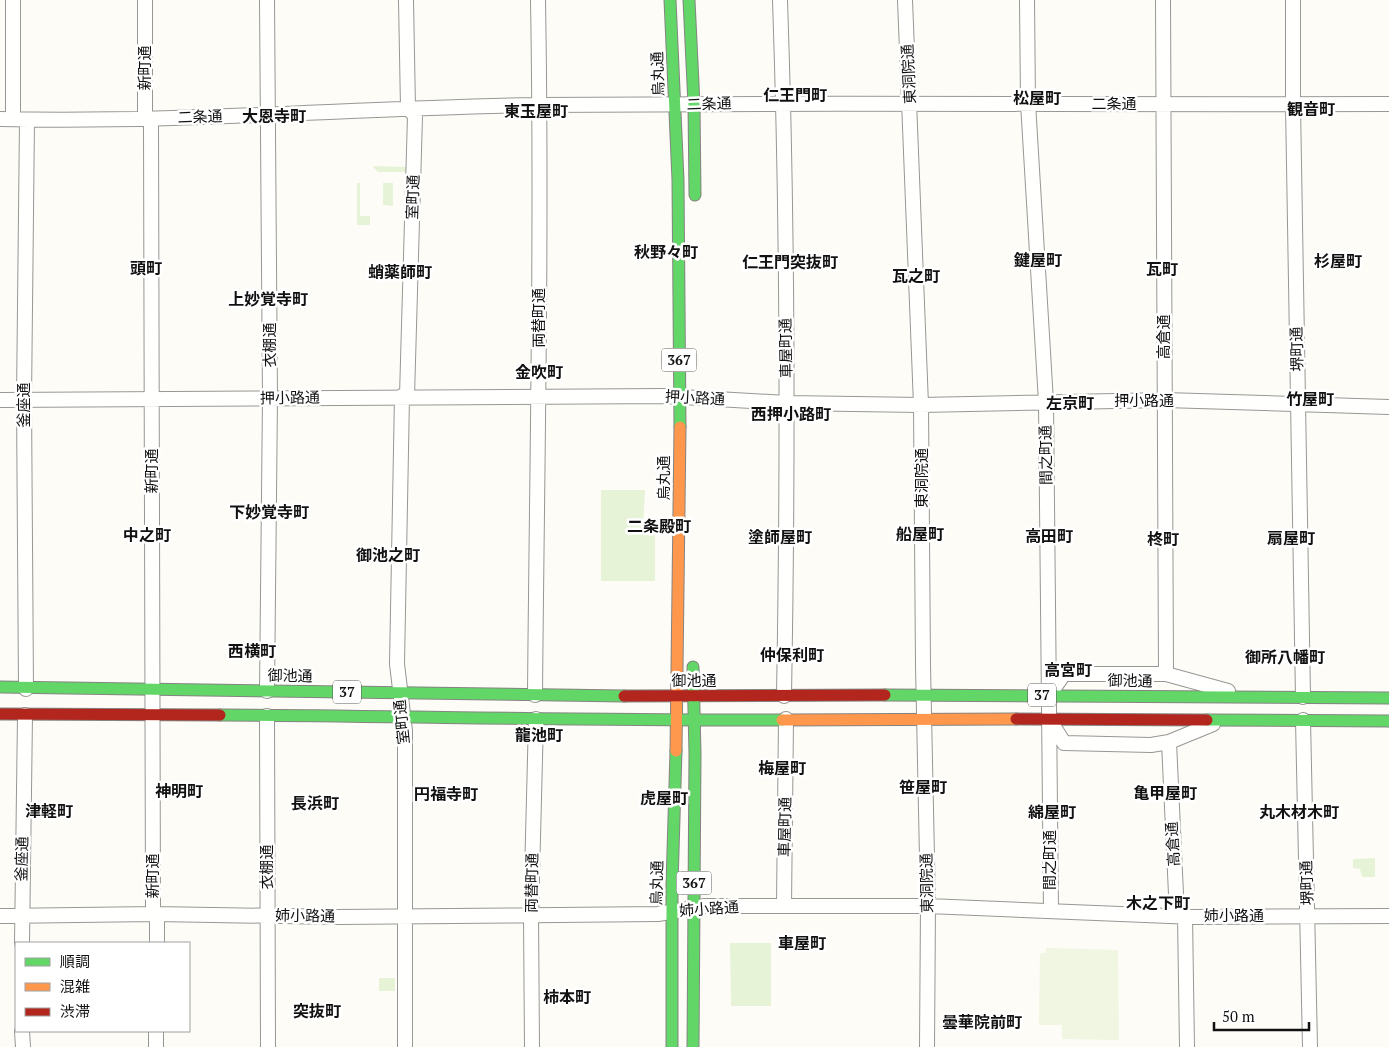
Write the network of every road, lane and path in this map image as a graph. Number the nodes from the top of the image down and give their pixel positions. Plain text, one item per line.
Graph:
1 (13, 0) edge
2 (145, 0) edge
3 (267, 0) edge
4 (406, 0) edge
5 (538, 0) edge
6 (670, 0) edge
7 (690, 0) edge
8 (780, 0) edge
9 (905, 0) edge
10 (1027, 0) edge
11 (1163, 0) edge
12 (1294, 0) edge
13 (784, 102) junction
14 (910, 102) junction
15 (1028, 103) junction
16 (694, 104) junction
17 (1164, 104) junction
18 (1293, 104) junction
19 (1389, 104) edge
20 (540, 105) junction
21 (674, 106) junction
22 (408, 108) junction
23 (270, 114) junction
24 (13, 119) edge
25 (147, 119) junction
26 (695, 210) dead end
27 (404, 396) junction
28 (539, 396) junction
29 (680, 396) junction
30 (270, 398) junction
31 (152, 399) junction
32 (0, 400) edge
33 (24, 400) junction
34 (1165, 400) junction
35 (1046, 402) junction
36 (787, 403) junction
37 (1298, 403) junction
38 (921, 406) junction
39 (1389, 407) edge
40 (693, 659) dead end
41 (1166, 674) junction
42 (0, 688) edge
43 (26, 689) junction
44 (153, 690) junction
45 (267, 691) junction
46 (399, 693) junction
47 (535, 695) junction
48 (923, 695) junction
49 (1049, 695) junction
50 (677, 696) junction
51 (694, 696) junction
52 (784, 696) junction
53 (1250, 697) junction
54 (1303, 697) junction
55 (1389, 698) edge
56 (0, 714) edge
57 (25, 715) junction
58 (153, 716) junction
59 (267, 716) junction
60 (403, 716) junction
61 (536, 719) junction
62 (786, 719) junction
63 (924, 719) junction
64 (1049, 719) junction
65 (676, 720) junction
66 (695, 720) junction
67 (1223, 720) junction
68 (1303, 720) junction
69 (1389, 721) edge
70 (1169, 742) junction
71 (784, 906) junction
72 (928, 906) junction
73 (694, 908) junction
74 (1050, 911) junction
75 (672, 912) junction
76 (155, 914) junction
77 (0, 916) edge
78 (21, 916) junction
79 (266, 916) junction
80 (404, 916) junction
81 (531, 916) junction
82 (1181, 916) junction
83 (1307, 916) junction
84 (1389, 916) edge
85 (22, 942) edge
86 (157, 942) edge
87 (22, 1032) edge
88 (156, 1032) edge
89 (23, 1047) edge
90 (156, 1047) edge
91 (268, 1047) edge
92 (405, 1047) edge
93 (532, 1047) edge
94 (672, 1047) edge
95 (693, 1047) edge
96 (927, 1047) edge
97 (1187, 1047) edge
98 (1310, 1047) edge

1 - 24 street, 釜座通
2 - 25 street, 新町通
3 - 23 street, 衣棚通
4 - 22 street, 室町通
5 - 20 street, 両替町通
6 - 21 main road, 烏丸通 / 367
7 - 16 main road
8 - 13 street, 車屋町通
9 - 14 street, 東洞院通
10 - 15 street, 間之町通
11 - 17 street, 高倉通
12 - 18 street, 堺町通
13 - 14 street, 二条通
13 - 16 street, 二条通
13 - 36 street, 車屋町通
14 - 15 street, 二条通
14 - 38 street, 東洞院通
15 - 17 street, 二条通
15 - 35 street, 間之町通
16 - 21 street, 二条通
16 - 26 main road
17 - 18 street, 二条通
17 - 34 street, 高倉通
18 - 19 street, 二条通
18 - 37 street, 堺町通
20 - 21 street, 二条通
20 - 22 street, 二条通
20 - 28 street, 両替町通
21 - 29 main road, 烏丸通 / 367
22 - 23 street, 二条通
22 - 27 street, 室町通
23 - 25 street, 二条通
23 - 30 street, 衣棚通
24 - 25 street, 二条通
24 - 33 street, 釜座通
25 - 31 street, 新町通
27 - 28 street, 押小路通
27 - 30 street, 押小路通
27 - 46 street, 室町通
28 - 29 street, 押小路通
28 - 47 street, 両替町通
29 - 36 street, 押小路通
29 - 50 main road, 烏丸通 / 367
30 - 31 street, 押小路通
30 - 45 street, 衣棚通
31 - 33 street, 押小路通
31 - 44 street, 新町通
32 - 33 street, 押小路通
33 - 43 street, 釜座通
34 - 35 street, 押小路通
34 - 37 street, 押小路通
34 - 41 street, 高倉通
35 - 38 street, 押小路通
35 - 49 street, 間之町通
36 - 38 street, 押小路通
36 - 52 street, 車屋町通
37 - 39 street, 押小路通
37 - 54 street, 堺町通
38 - 48 street, 東洞院通
40 - 51 main road, 367
41 - 49 street
41 - 53 street
42 - 43 main road, 御池通 / 37
43 - 44 main road, 御池通 / 37
44 - 45 main road, 御池通 / 37
44 - 58 street, 新町通
45 - 46 main road, 御池通 / 37
46 - 47 main road, 御池通 / 37
46 - 60 street, 室町通
47 - 50 main road, 御池通 / 37
48 - 49 main road, 御池通 / 37
48 - 52 main road, 御池通 / 37
48 - 63 street, 東洞院通
49 - 53 main road, 御池通 / 37
49 - 64 street, 間之町通
50 - 51 main road, 御池通 / 37
50 - 65 main road, 烏丸通 / 367
51 - 52 main road, 御池通 / 37
51 - 66 main road, 367
53 - 54 main road, 御池通 / 37
54 - 55 main road, 御池通 / 37
56 - 57 main road, 37
57 - 58 main road, 37
57 - 78 street, 釜座通
58 - 59 main road, 37
58 - 76 street, 新町通
59 - 60 main road, 37
59 - 79 street, 衣棚通
60 - 61 main road, 37
60 - 80 street, 室町通
61 - 65 main road, 37
61 - 81 street, 両替町通
62 - 63 main road, 37
62 - 66 main road, 37
62 - 71 street, 車屋町通
63 - 64 main road, 37
63 - 72 street, 東洞院通
64 - 67 main road, 37
64 - 70 street
64 - 74 street, 間之町通
65 - 66 main road, 37
65 - 75 main road, 烏丸通 / 367
66 - 73 main road, 367
67 - 68 main road, 37
67 - 70 street
68 - 69 main road, 37
68 - 83 street, 堺町通
70 - 82 street, 高倉通
71 - 72 street, 姉小路通
71 - 73 street, 姉小路通
72 - 74 street, 姉小路通
72 - 96 street, 東洞院通
73 - 75 street, 姉小路通
73 - 95 main road, 367
74 - 82 street, 姉小路通
75 - 81 street, 姉小路通
75 - 94 main road, 烏丸通 / 367
76 - 78 street, 姉小路通
76 - 79 street, 姉小路通
76 - 86 street, 新町通
77 - 78 street, 姉小路通
78 - 85 street, 釜座通
79 - 80 street, 姉小路通
79 - 91 street, 衣棚通
80 - 81 street, 姉小路通
80 - 92 street, 室町通
81 - 93 street, 両替町通
82 - 83 street, 姉小路通
82 - 97 street, 高倉通
83 - 84 street, 姉小路通
83 - 98 street, 堺町通
87 - 89 street
88 - 90 street

